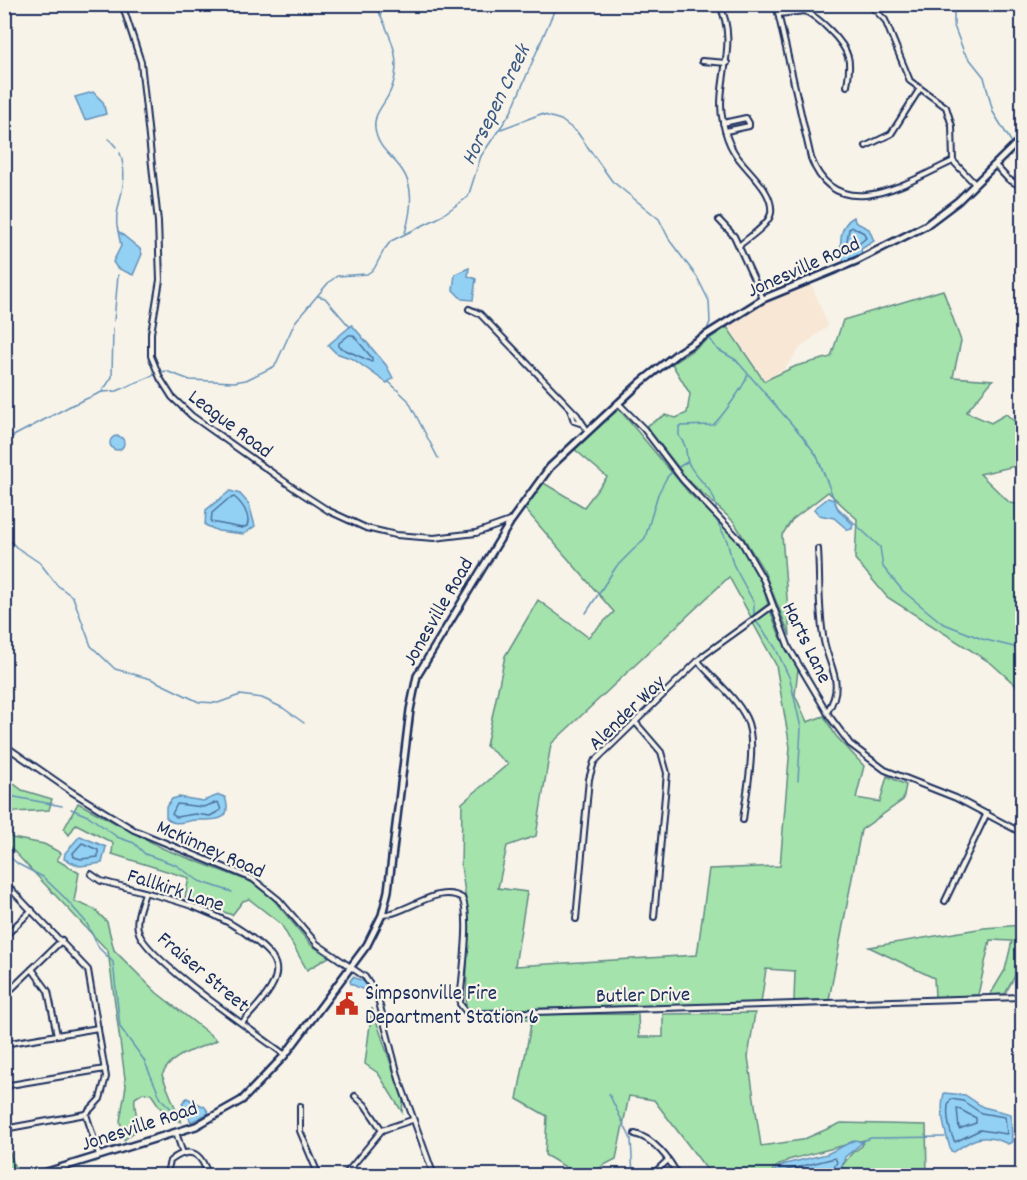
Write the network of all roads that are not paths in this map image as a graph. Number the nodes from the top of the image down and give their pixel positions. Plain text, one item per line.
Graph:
1 (122, 4) edge
2 (719, 4) edge
3 (776, 4) edge
4 (869, 4) edge
5 (779, 14) junction
6 (702, 61) dead end
7 (727, 63) junction
8 (847, 86) dead end
9 (920, 90) junction
10 (723, 123) junction
11 (726, 131) junction
12 (1023, 138) edge
13 (866, 146) dead end
14 (953, 161) junction
15 (994, 165) junction
16 (975, 184) junction
17 (1023, 188) edge
18 (719, 220) dead end
19 (740, 245) junction
20 (763, 299) junction
21 (469, 309) dead end
22 (618, 403) junction
23 (588, 430) junction
24 (511, 520) junction
25 (818, 549) dead end
26 (772, 606) junction
27 (698, 661) junction
28 (827, 712) junction
29 (636, 723) junction
30 (4, 745) edge
31 (987, 813) junction
32 (744, 820) dead end
33 (1023, 832) edge
34 (91, 874) dead end
35 (4, 882) edge
36 (145, 893) junction
37 (945, 901) dead end
38 (32, 910) junction
39 (382, 915) junction
40 (654, 917) dead end
41 (576, 919) dead end
42 (4, 937) edge
43 (62, 940) junction
44 (351, 966) junction
45 (32, 969) junction
46 (4, 996) edge
47 (1023, 997) edge
48 (242, 1023) junction
49 (98, 1028) junction
50 (57, 1035) junction
51 (4, 1044) edge
52 (285, 1055) junction
53 (105, 1070) junction
54 (4, 1086) edge
55 (355, 1096) dead end
56 (300, 1106) dead end
57 (86, 1114) junction
58 (412, 1120) junction
59 (4, 1129) edge
60 (382, 1130) junction
61 (176, 1132) junction
62 (635, 1134) dead end
63 (183, 1154) junction
64 (99, 1155) junction
65 (668, 1160) junction
66 (33, 1176) edge
67 (166, 1176) edge
68 (208, 1176) edge
69 (319, 1176) edge
70 (344, 1176) edge
71 (434, 1176) edge
72 (651, 1176) edge
73 (678, 1176) edge

1 - 24 street, League Road
2 - 7 street
3 - 5 street
4 - 9 street
5 - 8 street
5 - 14 street
6 - 7 street
7 - 10 street
9 - 13 street
9 - 14 street
10 - 11 street
10 - 11 street
11 - 19 street
12 - 15 street, Jonesville Road
14 - 16 street
15 - 16 street, Jonesville Road
15 - 17 street
16 - 20 street, Jonesville Road
18 - 19 street
19 - 20 street
20 - 22 street, Jonesville Road
21 - 23 street
22 - 23 street, Jonesville Road
22 - 26 street, Harts Lane
23 - 24 street, Jonesville Road
24 - 39 street, Jonesville Road
25 - 28 street
26 - 27 street, Alender Way
26 - 28 street, Harts Lane
27 - 29 street, Alender Way
27 - 32 street
28 - 31 street, Harts Lane
29 - 40 street
29 - 41 street, Alender Way
30 - 44 street, McKinney Road
31 - 33 street, Harts Lane
31 - 37 street
34 - 36 street, Fallkirk Lane
35 - 38 street
36 - 48 street, Fraiser Street
36 - 48 street, Fallkirk Lane
38 - 42 street
38 - 43 street
39 - 44 street, Jonesville Road
39 - 47 street, Butler Drive
43 - 45 street
43 - 49 street
44 - 52 street, Jonesville Road
44 - 58 street, McKinney Road
45 - 46 street
45 - 50 street
48 - 52 street, Fraiser Street
49 - 50 street
49 - 53 street
50 - 51 street
52 - 61 street, Jonesville Road
53 - 54 street
53 - 57 street
55 - 60 street
56 - 69 street
57 - 59 street
57 - 64 street
58 - 60 street
58 - 71 street, McKinney Road
60 - 70 street
61 - 63 street
61 - 64 street, Jonesville Road
62 - 65 street
63 - 67 street
63 - 68 street
64 - 66 street, Jonesville Road
65 - 72 street
65 - 73 street

